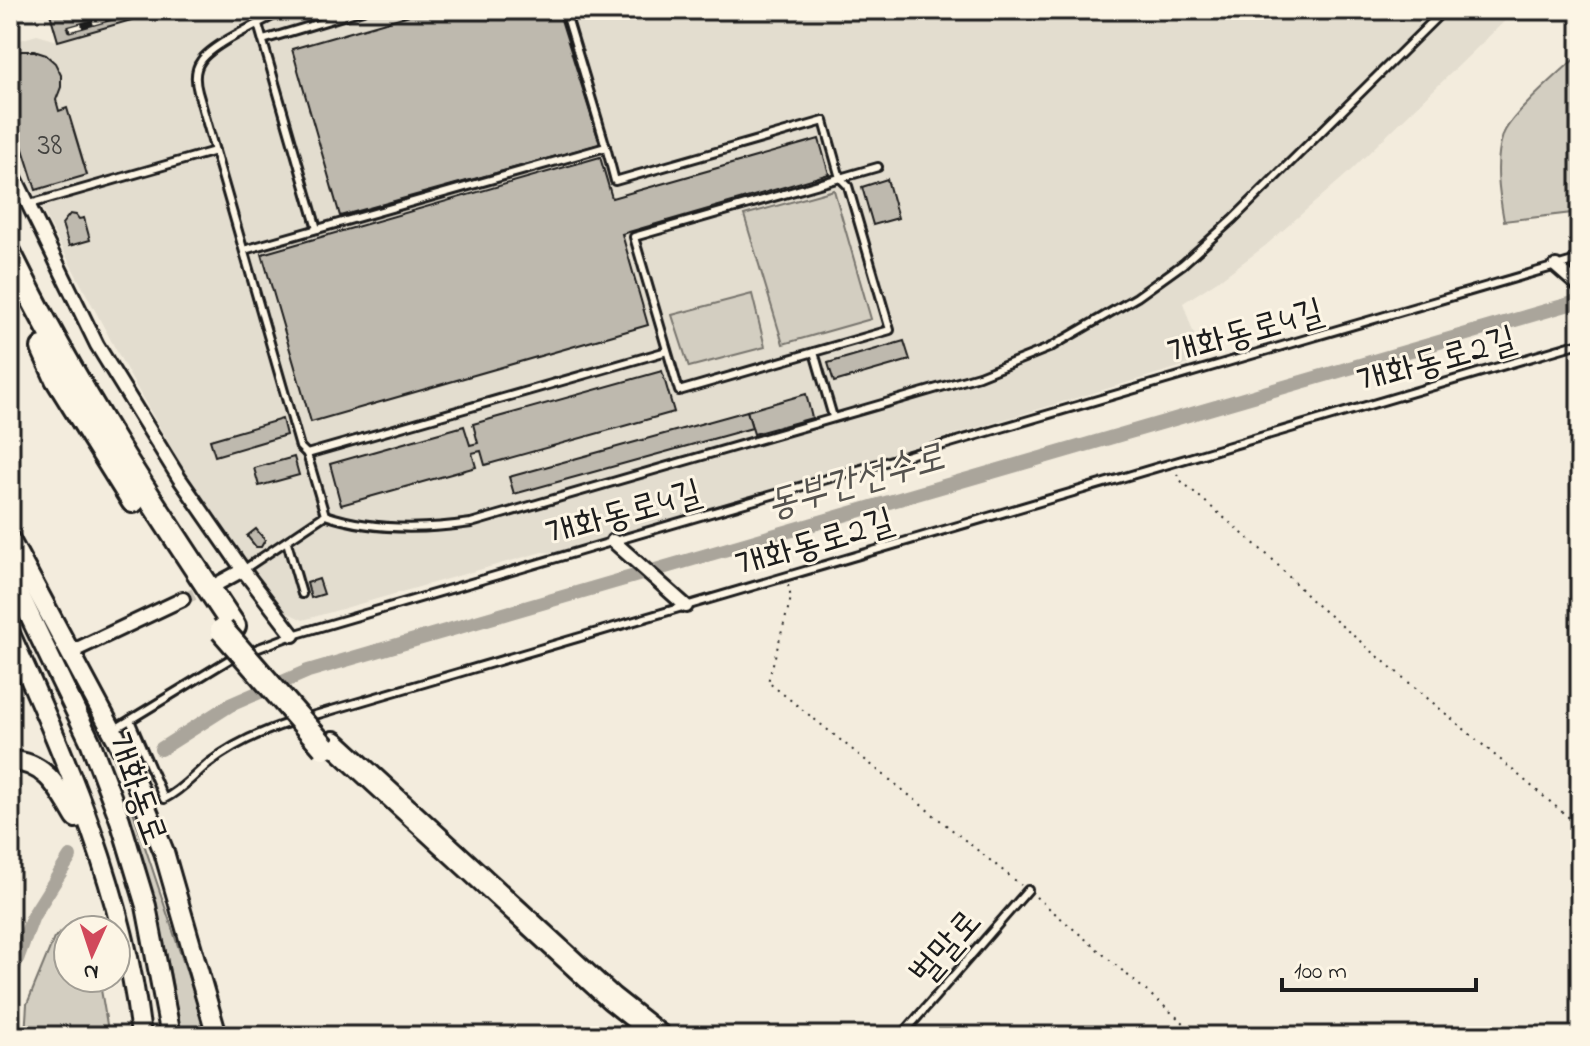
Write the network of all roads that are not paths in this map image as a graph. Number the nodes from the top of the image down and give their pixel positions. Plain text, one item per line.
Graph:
1 (284, 10) edge
2 (363, 10) edge
3 (565, 10) edge
4 (1444, 10) edge
5 (258, 24) junction
6 (263, 40) junction
7 (606, 147) junction
8 (215, 151) junction
9 (10, 167) edge
10 (878, 167) dead end
11 (840, 178) junction
12 (28, 205) junction
13 (317, 229) junction
14 (244, 250) junction
15 (10, 254) edge
16 (1580, 259) edge
17 (1561, 271) junction
18 (10, 278) edge
19 (1580, 287) edge
20 (1580, 343) edge
21 (667, 351) junction
22 (814, 352) junction
23 (833, 417) junction
24 (307, 454) junction
25 (325, 515) junction
26 (10, 540) edge
27 (613, 541) junction
28 (287, 542) junction
29 (243, 570) junction
30 (10, 575) edge
31 (219, 583) tunnel mouth
32 (302, 594) dead end
33 (183, 599) tunnel mouth
34 (681, 602) junction
35 (228, 628) junction
36 (10, 634) edge
37 (293, 635) junction
38 (71, 652) junction
39 (130, 720) junction
40 (112, 731) junction
41 (329, 745) junction
42 (10, 761) edge
43 (101, 862) junction
44 (1028, 890) road end
45 (141, 1036) edge
46 (171, 1036) edge
47 (217, 1036) edge
48 (638, 1036) edge
49 (659, 1036) edge
50 (901, 1036) edge

1 - 5 lane
2 - 6 lane
3 - 7 lane
4 - 23 lane
5 - 6 lane
5 - 8 lane
6 - 13 lane
7 - 11 lane
7 - 13 lane
8 - 12 lane
8 - 14 lane
9 - 12 street
10 - 11 lane
11 - 21 lane
11 - 22 lane
12 - 29 street
13 - 14 lane
14 - 24 lane
15 - 35 highway
16 - 17 lane, 개화동로4길
17 - 19 street
17 - 27 lane, 개화동로4길
18 - 35 highway
20 - 34 lane, 개화동로2길
21 - 22 lane
21 - 24 lane
22 - 23 lane
23 - 25 lane
24 - 25 lane
25 - 28 lane
26 - 38 main road
27 - 34 street
27 - 37 lane, 개화동로4길
28 - 29 lane
28 - 32 lane
29 - 31 street
29 - 37 street
30 - 46 main road, 개화동로
33 - 38 street
34 - 39 lane, 개화동로2길
35 - 41 highway
36 - 43 main road, 개화동로
37 - 39 lane, 개화동로4길
38 - 40 main road
39 - 40 lane, 개화동로4길
40 - 47 main road
41 - 48 highway
41 - 49 highway
42 - 43 main road
43 - 45 main road, 개화동로
44 - 50 lane, 벌말로

